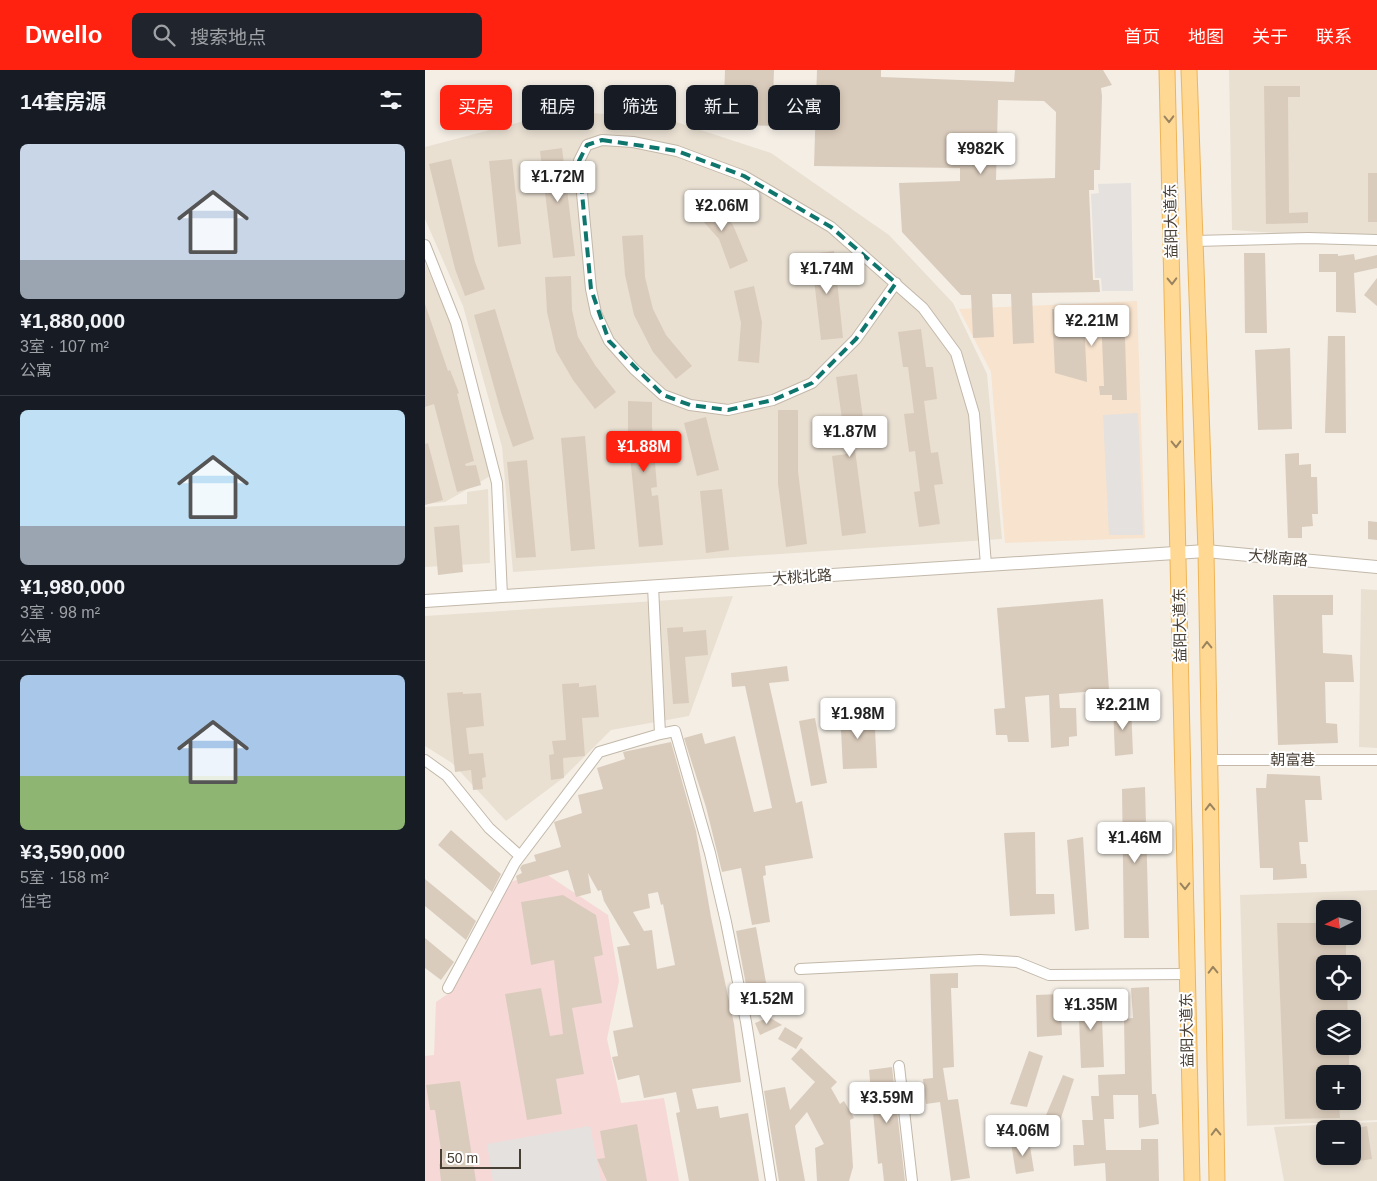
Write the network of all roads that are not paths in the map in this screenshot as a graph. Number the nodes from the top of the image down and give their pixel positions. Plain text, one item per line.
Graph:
1 (1167, 70) edge
2 (1193, 73) edge
3 (1377, 240) edge
4 (1195, 241) junction
5 (425, 245) edge
6 (895, 283) junction
7 (1206, 551) junction
8 (1179, 552) junction
9 (986, 565) junction
10 (1377, 567) edge
11 (653, 586) junction
12 (502, 596) junction
13 (425, 601) edge
14 (661, 734) junction
15 (425, 760) edge
16 (1209, 760) junction
17 (1377, 760) edge
18 (521, 856) junction
19 (800, 969) dead end
20 (1186, 974) junction
21 (448, 988) dead end
22 (899, 1066) dead end
23 (771, 1181) edge
24 (913, 1181) edge
25 (1192, 1181) edge
26 (1217, 1181) edge

1 -> 8 main road, 益阳大道东
2 - 4 main road
3 - 4 street
4 - 7 main road
5 - 12 street
6 - 6 street
6 - 9 street
7 - 8 street, 大桃南路
7 - 10 street, 大桃南路
16 -> 7 main road
8 - 9 street, 大桃北路
8 -> 20 main road, 益阳大道东
9 - 11 street, 大桃北路
11 - 12 street, 大桃北路
11 - 14 street
12 - 13 street, 大桃北路
14 - 18 street
14 - 23 street
15 - 18 street
16 - 17 street, 朝富巷
26 -> 16 main road
18 - 21 street
19 - 20 street
20 - 25 main road, 益阳大道东
22 - 24 street

